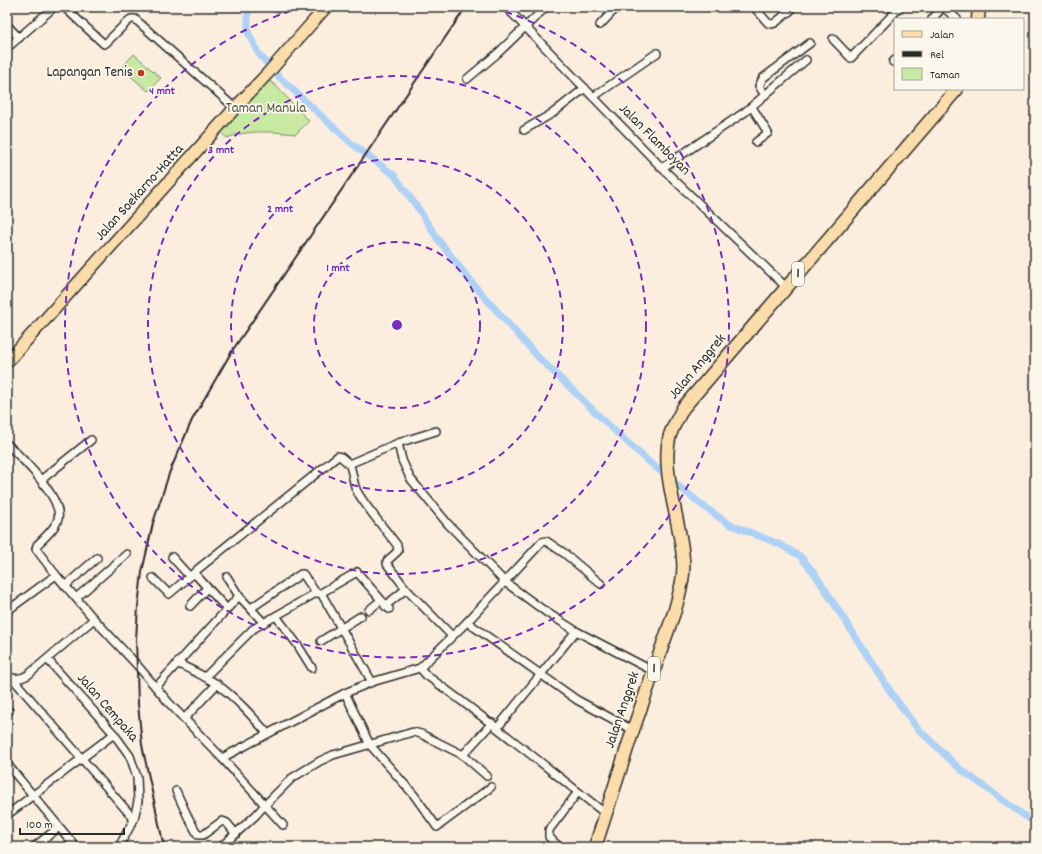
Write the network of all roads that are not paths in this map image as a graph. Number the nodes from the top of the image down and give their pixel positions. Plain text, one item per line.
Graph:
1 (54, 7) edge
2 (64, 7) edge
3 (326, 7) edge
4 (506, 7) edge
5 (546, 7) edge
6 (617, 7) edge
7 (754, 7) edge
8 (900, 7) edge
9 (943, 7) edge
10 (978, 7) edge
11 (791, 10) dead end
12 (933, 18) edge
13 (956, 18) edge
14 (978, 18) edge
15 (7, 25) edge
16 (600, 25) dead end
17 (525, 26) junction
18 (19, 38) junction
19 (833, 39) dead end
20 (810, 43) dead end
21 (7, 48) edge
22 (658, 53) dead end
23 (806, 60) dead end
24 (467, 79) dead end
25 (585, 88) junction
26 (955, 90) edge
27 (765, 95) junction
28 (593, 97) junction
29 (752, 106) junction
30 (235, 108) junction
31 (524, 130) dead end
32 (756, 142) dead end
33 (662, 168) junction
34 (786, 287) junction
35 (9, 357) edge
36 (436, 431) dead end
37 (91, 440) dead end
38 (398, 443) junction
39 (7, 444) edge
40 (348, 464) junction
41 (41, 480) junction
42 (127, 554) dead end
43 (172, 557) dead end
44 (97, 558) dead end
45 (191, 574) junction
46 (56, 575) junction
47 (153, 578) dead end
48 (227, 578) dead end
49 (505, 582) junction
50 (601, 584) dead end
51 (65, 586) junction
52 (207, 588) junction
53 (406, 589) junction
54 (318, 593) junction
55 (239, 596) junction
56 (76, 598) junction
57 (385, 605) junction
58 (190, 606) dead end
59 (251, 608) junction
60 (227, 609) junction
61 (369, 610) dead end
62 (7, 611) edge
63 (276, 616) junction
64 (361, 616) dead end
65 (94, 619) junction
66 (263, 622) junction
67 (467, 622) junction
68 (342, 629) junction
69 (576, 631) junction
70 (452, 636) junction
71 (321, 642) dead end
72 (48, 660) junction
73 (177, 663) junction
74 (312, 668) dead end
75 (420, 668) junction
76 (653, 671) junction
77 (541, 673) junction
78 (10, 677) edge
79 (205, 677) junction
80 (372, 682) junction
81 (218, 684) junction
82 (156, 687) junction
83 (345, 693) junction
84 (184, 719) junction
85 (495, 725) junction
86 (633, 730) junction
87 (267, 733) junction
88 (114, 734) junction
89 (370, 745) junction
90 (463, 755) junction
91 (222, 758) junction
92 (82, 759) junction
93 (7, 764) edge
94 (487, 776) dead end
95 (491, 787) dead end
96 (176, 791) dead end
97 (578, 792) junction
98 (33, 796) junction
99 (265, 805) junction
100 (606, 814) junction
101 (7, 815) edge
102 (134, 819) junction
103 (283, 825) dead end
104 (58, 828) junction
105 (236, 834) junction
106 (34, 847) edge
107 (76, 847) edge
108 (119, 847) edge
109 (221, 847) edge
110 (559, 847) edge
111 (595, 847) edge

1 - 18 street
2 - 30 street
3 - 30 main road, Jalan Soekarno-Hatta
4 - 17 street, Jalan Flamboyan
5 - 17 street
6 - 16 street
7 - 11 street
8 - 19 street
9 - 12 street
9 - 13 street
10 - 14 highway
15 - 18 street
17 - 24 street
17 - 25 street, Jalan Flamboyan
18 - 21 street
20 - 27 street
22 - 28 street
23 - 27 street
25 - 28 street, Jalan Flamboyan
25 - 31 street
26 - 34 highway, Jalan Anggrek / 1
27 - 29 street
28 - 33 street, Jalan Flamboyan
29 - 32 street
29 - 33 street
30 - 35 main road, Jalan Soekarno-Hatta
33 - 34 street, Jalan Flamboyan
34 - 76 highway, Jalan Anggrek / 1
36 - 38 street
37 - 41 street
38 - 40 street
38 - 49 street
39 - 41 street
40 - 45 street
40 - 53 street
41 - 46 street
42 - 56 street
43 - 45 street
44 - 51 street
45 - 47 street
45 - 52 street
46 - 51 street
46 - 62 street
48 - 55 street
49 - 50 street
49 - 67 street
49 - 69 street
51 - 56 street
52 - 58 street
52 - 60 street
53 - 57 street
53 - 70 street
54 - 57 street
54 - 59 street
54 - 63 street
54 - 68 street
55 - 59 street
55 - 60 street
56 - 65 street
57 - 61 street
59 - 66 street
60 - 73 street
63 - 66 street
63 - 74 street
64 - 68 street
65 - 72 street
65 - 82 street
66 - 79 street
67 - 70 street
67 - 77 street
68 - 71 street
68 - 80 street
69 - 76 street
69 - 77 street
70 - 75 street
72 - 78 street
72 - 88 street, Jalan Cempaka
73 - 79 street
73 - 82 street
75 - 80 street
75 - 85 street
76 - 86 highway, Jalan Anggrek / 1
77 - 85 street
77 - 86 street
78 - 92 street
79 - 81 street
80 - 83 street
81 - 84 street
81 - 87 street
82 - 84 street
83 - 87 street
83 - 89 street
84 - 91 street
85 - 90 street
85 - 97 street
86 - 100 highway, Jalan Anggrek / 1
87 - 91 street
88 - 92 street
88 - 102 street, Jalan Cempaka
89 - 90 street
89 - 95 street
89 - 99 street
90 - 94 street
91 - 99 street
92 - 98 street
92 - 102 street
93 - 98 street
96 - 105 street
97 - 100 street
97 - 110 street
98 - 101 street
98 - 104 street
99 - 103 street
99 - 105 street
100 - 111 highway, Jalan Anggrek / 1
102 - 108 street, Jalan Cempaka
104 - 106 street
104 - 107 street
105 - 109 street

